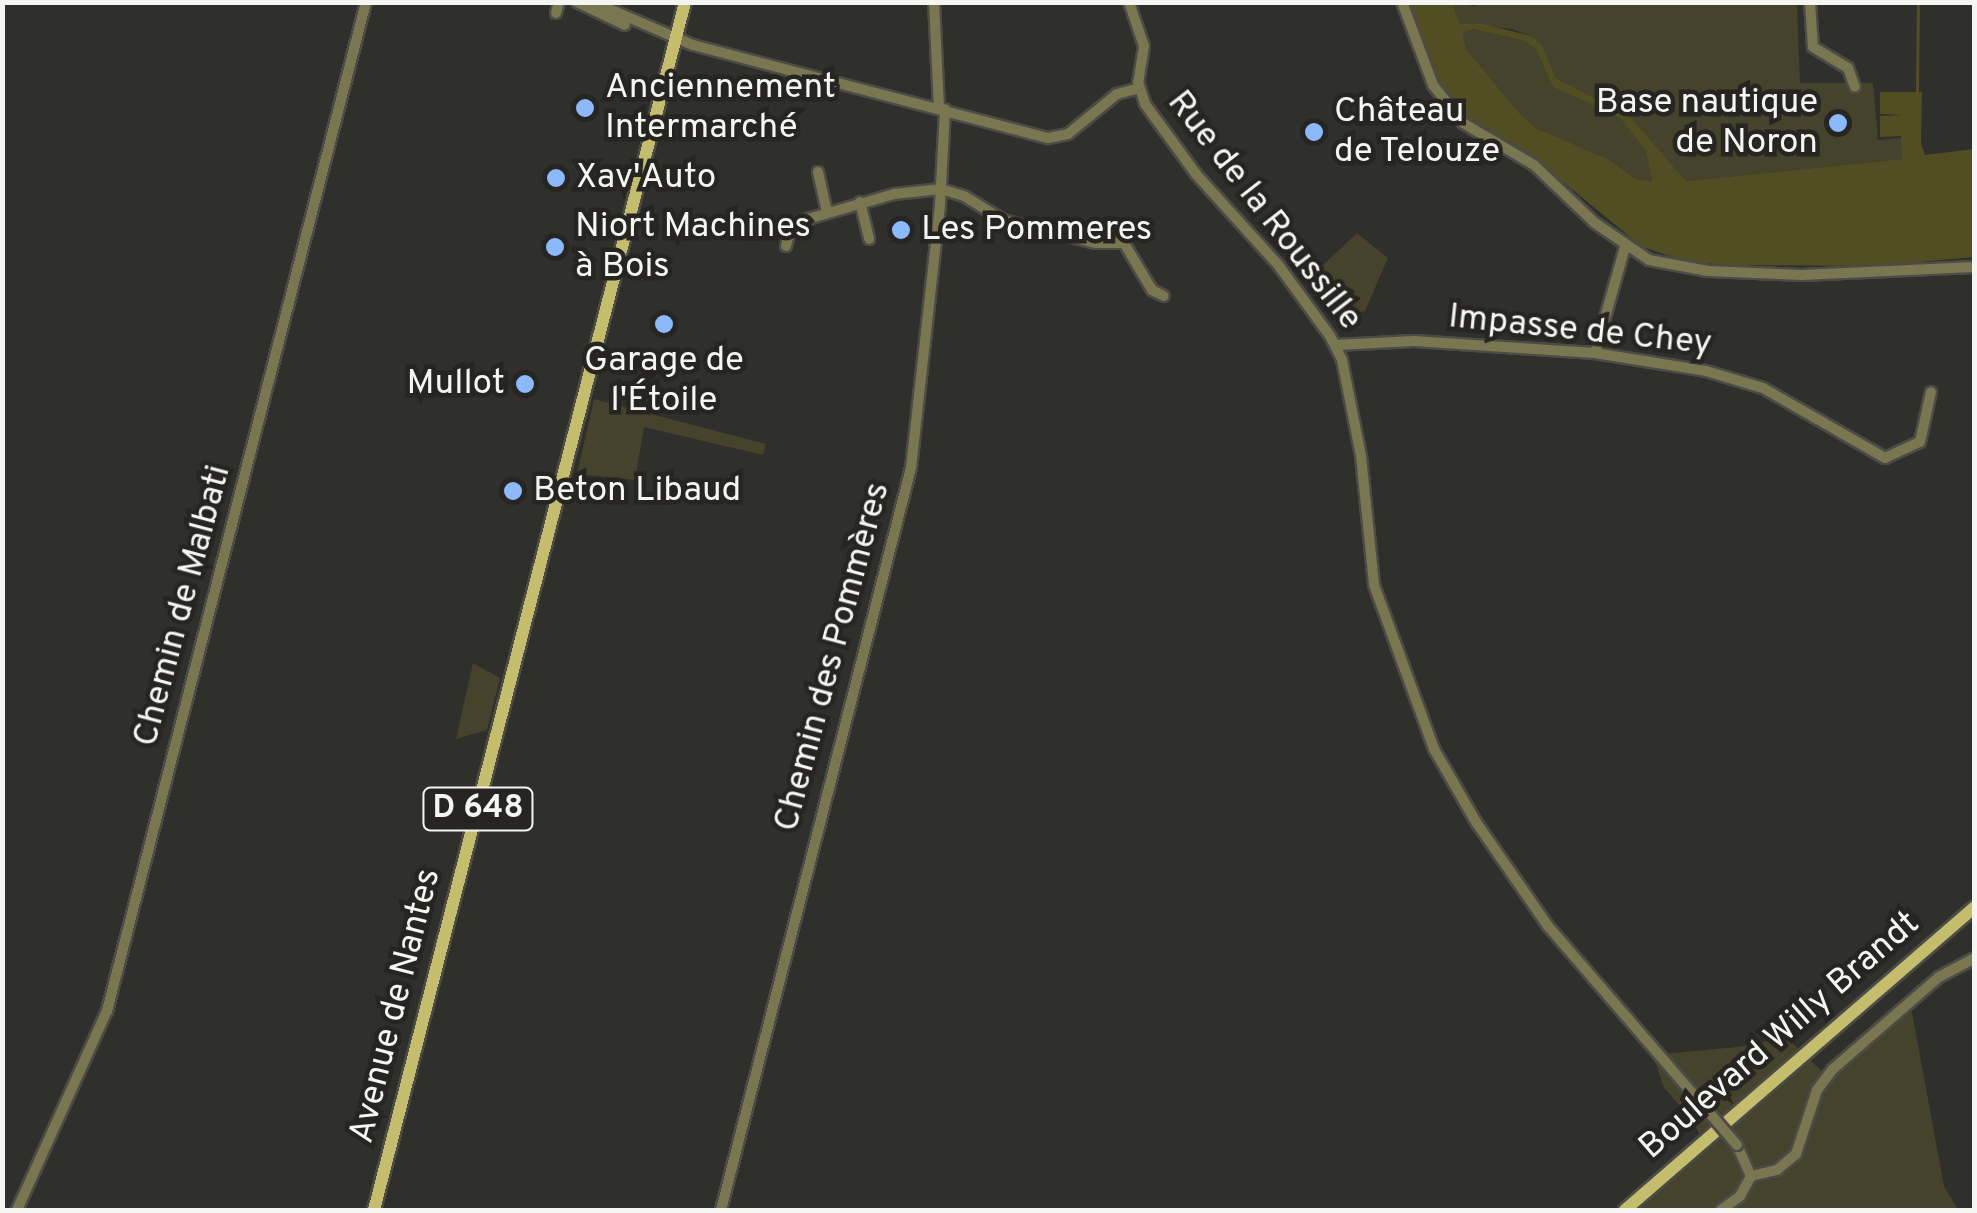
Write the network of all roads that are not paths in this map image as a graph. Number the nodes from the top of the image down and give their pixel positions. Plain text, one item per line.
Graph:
1 (366, 2) edge
2 (577, 2) edge
3 (593, 2) edge
4 (685, 2) edge
5 (934, 2) edge
6 (1129, 2) edge
7 (1402, 2) edge
8 (1810, 2) edge
9 (611, 7) edge
10 (660, 31) junction
11 (676, 38) junction
12 (1856, 87) dead end
13 (1139, 88) junction
14 (942, 108) junction
15 (818, 172) dead end
16 (941, 189) junction
17 (860, 202) junction
18 (827, 212) junction
19 (869, 239) dead end
20 (786, 246) dead end
21 (1625, 247) junction
22 (1974, 267) edge
23 (1164, 296) dead end
24 (1336, 345) junction
25 (1595, 353) junction
26 (1931, 392) dead end
27 (1974, 908) edge
28 (1974, 958) edge
29 (1751, 1176) junction
30 (17, 1210) edge
31 (374, 1210) edge
32 (721, 1210) edge
33 (1625, 1210) edge
34 (1721, 1210) edge

1 - 30 street, Chemin de Malbati
2 - 10 street
3 - 9 street
4 - 11 main road, Avenue de Nantes / D 648
5 - 14 street, Chemin des Pommères
6 - 13 street, Rue de la Roussille
7 - 21 street
8 - 12 street
9 - 10 street
10 - 11 street
11 - 14 street
11 - 31 main road, Avenue de Nantes / D 648
13 - 14 street
13 - 24 street, Rue de la Roussille
14 - 16 street, Chemin des Pommères
15 - 18 street
16 - 17 street
16 - 23 street
16 - 32 street, Chemin des Pommères
17 - 18 street
17 - 19 street
18 - 20 street
21 - 22 street
21 - 25 street
24 - 25 street, Impasse de Chey
24 - 29 street, Rue de la Roussille, bridge
25 - 26 street, Impasse de Chey
27 - 33 main road, Boulevard Willy Brandt
28 - 29 street
29 - 34 street

